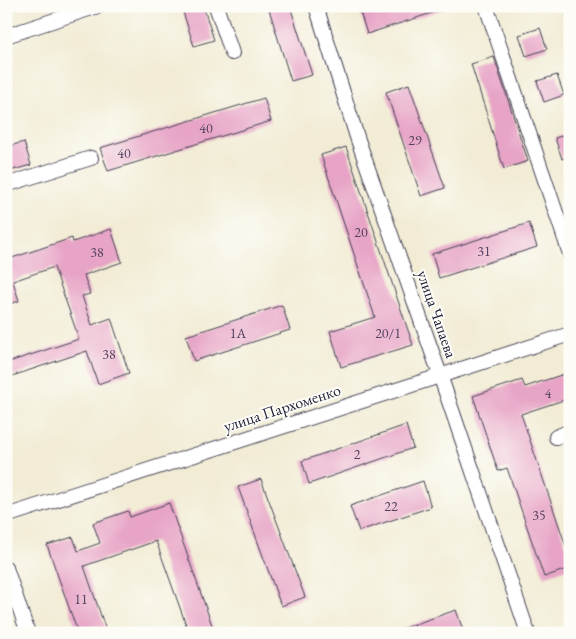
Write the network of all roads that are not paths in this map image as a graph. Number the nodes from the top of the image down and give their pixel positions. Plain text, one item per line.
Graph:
1 (98, 6) edge
2 (216, 6) edge
3 (316, 6) edge
4 (486, 6) edge
5 (6, 36) edge
6 (232, 53) dead end
7 (91, 158) dead end
8 (6, 185) edge
9 (570, 254) edge
10 (570, 334) edge
11 (440, 375) junction
12 (570, 431) edge
13 (556, 437) dead end
14 (6, 516) edge
15 (6, 568) edge
16 (28, 633) edge
17 (528, 633) edge

1 - 5 street
2 - 6 street
3 - 11 street, улица Чапаева
4 - 9 street
7 - 8 street
10 - 11 street, улица Пархоменко
11 - 14 street, улица Пархоменко
11 - 17 street, улица Чапаева
12 - 13 street
15 - 16 street

